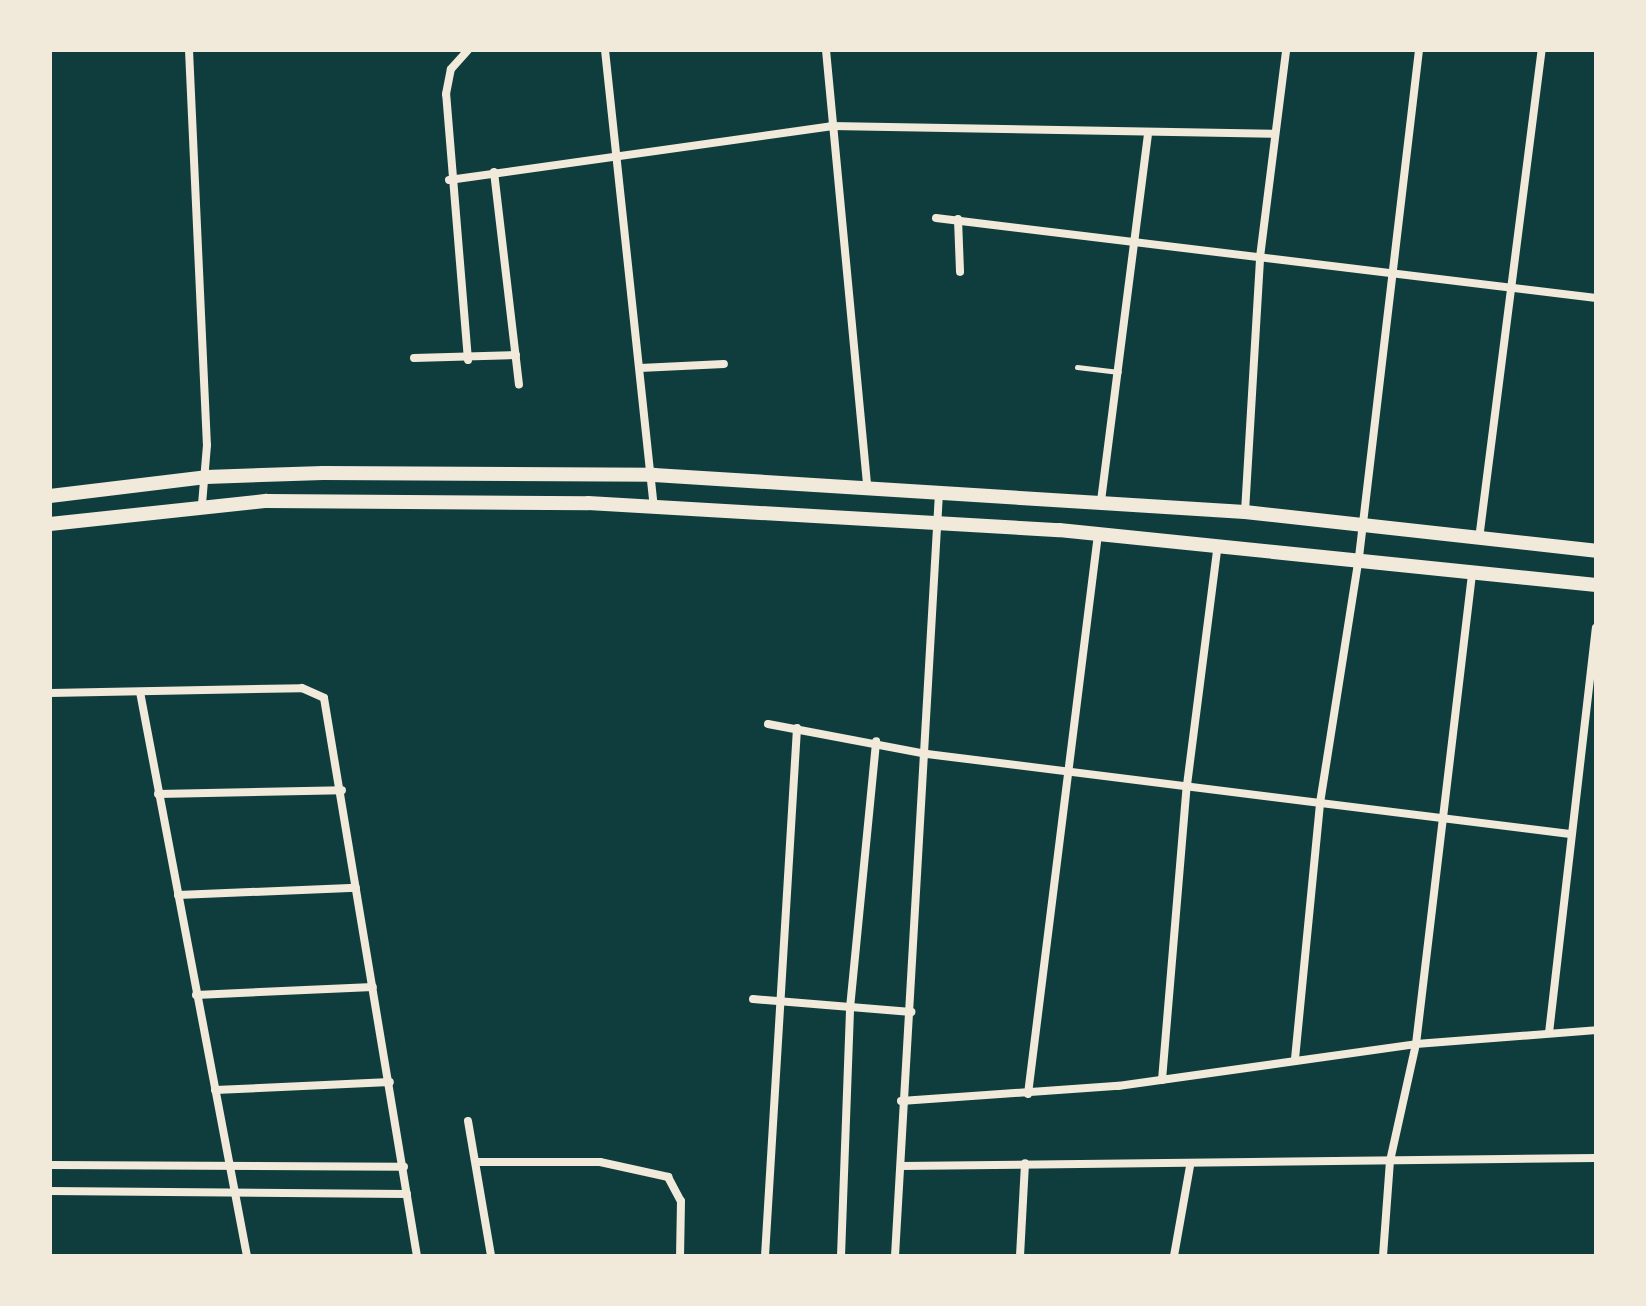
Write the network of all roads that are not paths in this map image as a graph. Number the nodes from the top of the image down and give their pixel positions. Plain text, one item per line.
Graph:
1 (189, 50) edge
2 (468, 50) edge
3 (605, 50) edge
4 (826, 50) edge
5 (1286, 50) edge
6 (1419, 50) edge
7 (1542, 50) edge
8 (831, 126) junction
9 (1275, 134) junction
10 (1148, 136) junction
11 (616, 156) junction
12 (494, 172) junction
13 (449, 180) junction
14 (936, 218) dead end
15 (958, 219) junction
16 (1135, 243) junction
17 (1260, 257) junction
18 (960, 272) dead end
19 (1388, 272) junction
20 (1509, 288) junction
21 (1596, 298) edge
22 (516, 355) junction
23 (414, 358) dead end
24 (468, 360) junction
25 (724, 364) dead end
26 (1077, 367) dead end
27 (640, 368) junction
28 (1120, 372) junction
29 (519, 385) dead end
30 (654, 475) junction
31 (206, 477) junction
32 (867, 487) junction
33 (939, 491) junction
34 (50, 496) edge
35 (1101, 501) junction
36 (202, 505) junction
37 (654, 508) junction
38 (1245, 512) junction
39 (50, 524) edge
40 (936, 524) junction
41 (1362, 524) junction
42 (1098, 534) junction
43 (1479, 539) junction
44 (1218, 544) junction
45 (1596, 551) edge
46 (1359, 557) junction
47 (1473, 568) junction
48 (1596, 585) edge
49 (1596, 628) edge
50 (140, 692) junction
51 (50, 693) edge
52 (768, 724) dead end
53 (797, 728) junction
54 (876, 741) junction
55 (927, 754) junction
56 (1069, 771) junction
57 (1187, 785) junction
58 (342, 790) junction
59 (158, 794) junction
60 (1320, 803) junction
61 (1445, 821) junction
62 (1570, 834) junction
63 (356, 888) junction
64 (178, 895) junction
65 (373, 987) junction
66 (196, 995) junction
67 (753, 999) dead end
68 (775, 1002) junction
69 (850, 1008) junction
70 (911, 1012) junction
71 (1596, 1030) edge
72 (1549, 1033) junction
73 (1416, 1044) junction
74 (1295, 1059) junction
75 (1162, 1080) junction
76 (390, 1082) junction
77 (215, 1090) junction
78 (1028, 1094) junction
79 (901, 1101) junction
80 (468, 1121) dead end
81 (1596, 1158) edge
82 (1390, 1161) junction
83 (478, 1162) junction
84 (1025, 1163) junction
85 (50, 1165) edge
86 (901, 1166) junction
87 (1190, 1166) junction
88 (229, 1167) junction
89 (404, 1167) junction
90 (50, 1191) edge
91 (407, 1194) junction
92 (235, 1195) junction
93 (247, 1256) edge
94 (417, 1256) edge
95 (491, 1256) edge
96 (680, 1256) edge
97 (765, 1256) edge
98 (841, 1256) edge
99 (895, 1256) edge
100 (1020, 1256) edge
101 (1174, 1256) edge
102 (1383, 1256) edge

1 - 31 street
2 - 13 street
3 - 11 street
4 - 8 street
5 - 9 street
6 - 19 street
7 - 20 street
8 - 10 street
8 - 11 street
8 - 32 street
9 - 10 street
9 - 17 street
10 - 16 street
11 - 12 street
11 - 27 street
12 - 13 street
12 - 22 street
13 - 24 street
14 - 15 street
15 - 16 street
15 - 18 street
16 - 17 street
16 - 28 street
17 - 19 street
17 - 38 street
19 - 20 street
19 - 41 street
20 - 21 street
20 - 43 street
22 - 24 street
22 - 29 street
23 - 24 street
25 - 27 street
26 - 28 lane
27 - 30 street
28 - 35 street
30 - 31 main road
30 - 32 main road
30 - 37 street
31 - 34 main road
31 - 36 street
32 - 33 main road
33 - 35 main road
33 - 40 street
35 - 38 main road
36 - 37 main road
36 - 39 main road
37 - 40 main road
38 - 41 main road
40 - 42 main road
40 - 55 street
41 - 43 main road
41 - 46 street
42 - 44 main road
42 - 56 street
43 - 45 main road
44 - 46 main road
44 - 57 street
46 - 47 main road
46 - 60 street
47 - 48 main road
47 - 61 street
49 - 62 street
50 - 51 street
50 - 58 street
50 - 59 street
52 - 53 street
53 - 54 street
53 - 68 street
54 - 55 street
54 - 69 street
55 - 56 street
55 - 70 street
56 - 57 street
56 - 78 street
57 - 60 street
57 - 75 street
58 - 59 street
58 - 63 street
59 - 64 street
60 - 61 street
60 - 74 street
61 - 62 street
61 - 73 street
62 - 72 street
63 - 64 street
63 - 65 street
64 - 66 street
65 - 66 street
65 - 76 street
66 - 77 street
67 - 68 street
68 - 69 street
68 - 97 street
69 - 70 street
69 - 98 street
70 - 79 street
71 - 72 street
72 - 73 street
73 - 74 street
73 - 82 street
74 - 75 street
75 - 78 street
76 - 77 street
76 - 89 street
77 - 88 street
78 - 79 street
79 - 86 street
80 - 83 street
81 - 82 street
82 - 87 street
82 - 102 street
83 - 95 street
83 - 96 street
84 - 86 street
84 - 87 street
84 - 100 street
85 - 88 street
86 - 99 street
87 - 101 street
88 - 89 street
88 - 92 street
89 - 91 street
90 - 92 street
91 - 92 street
91 - 94 street
92 - 93 street

